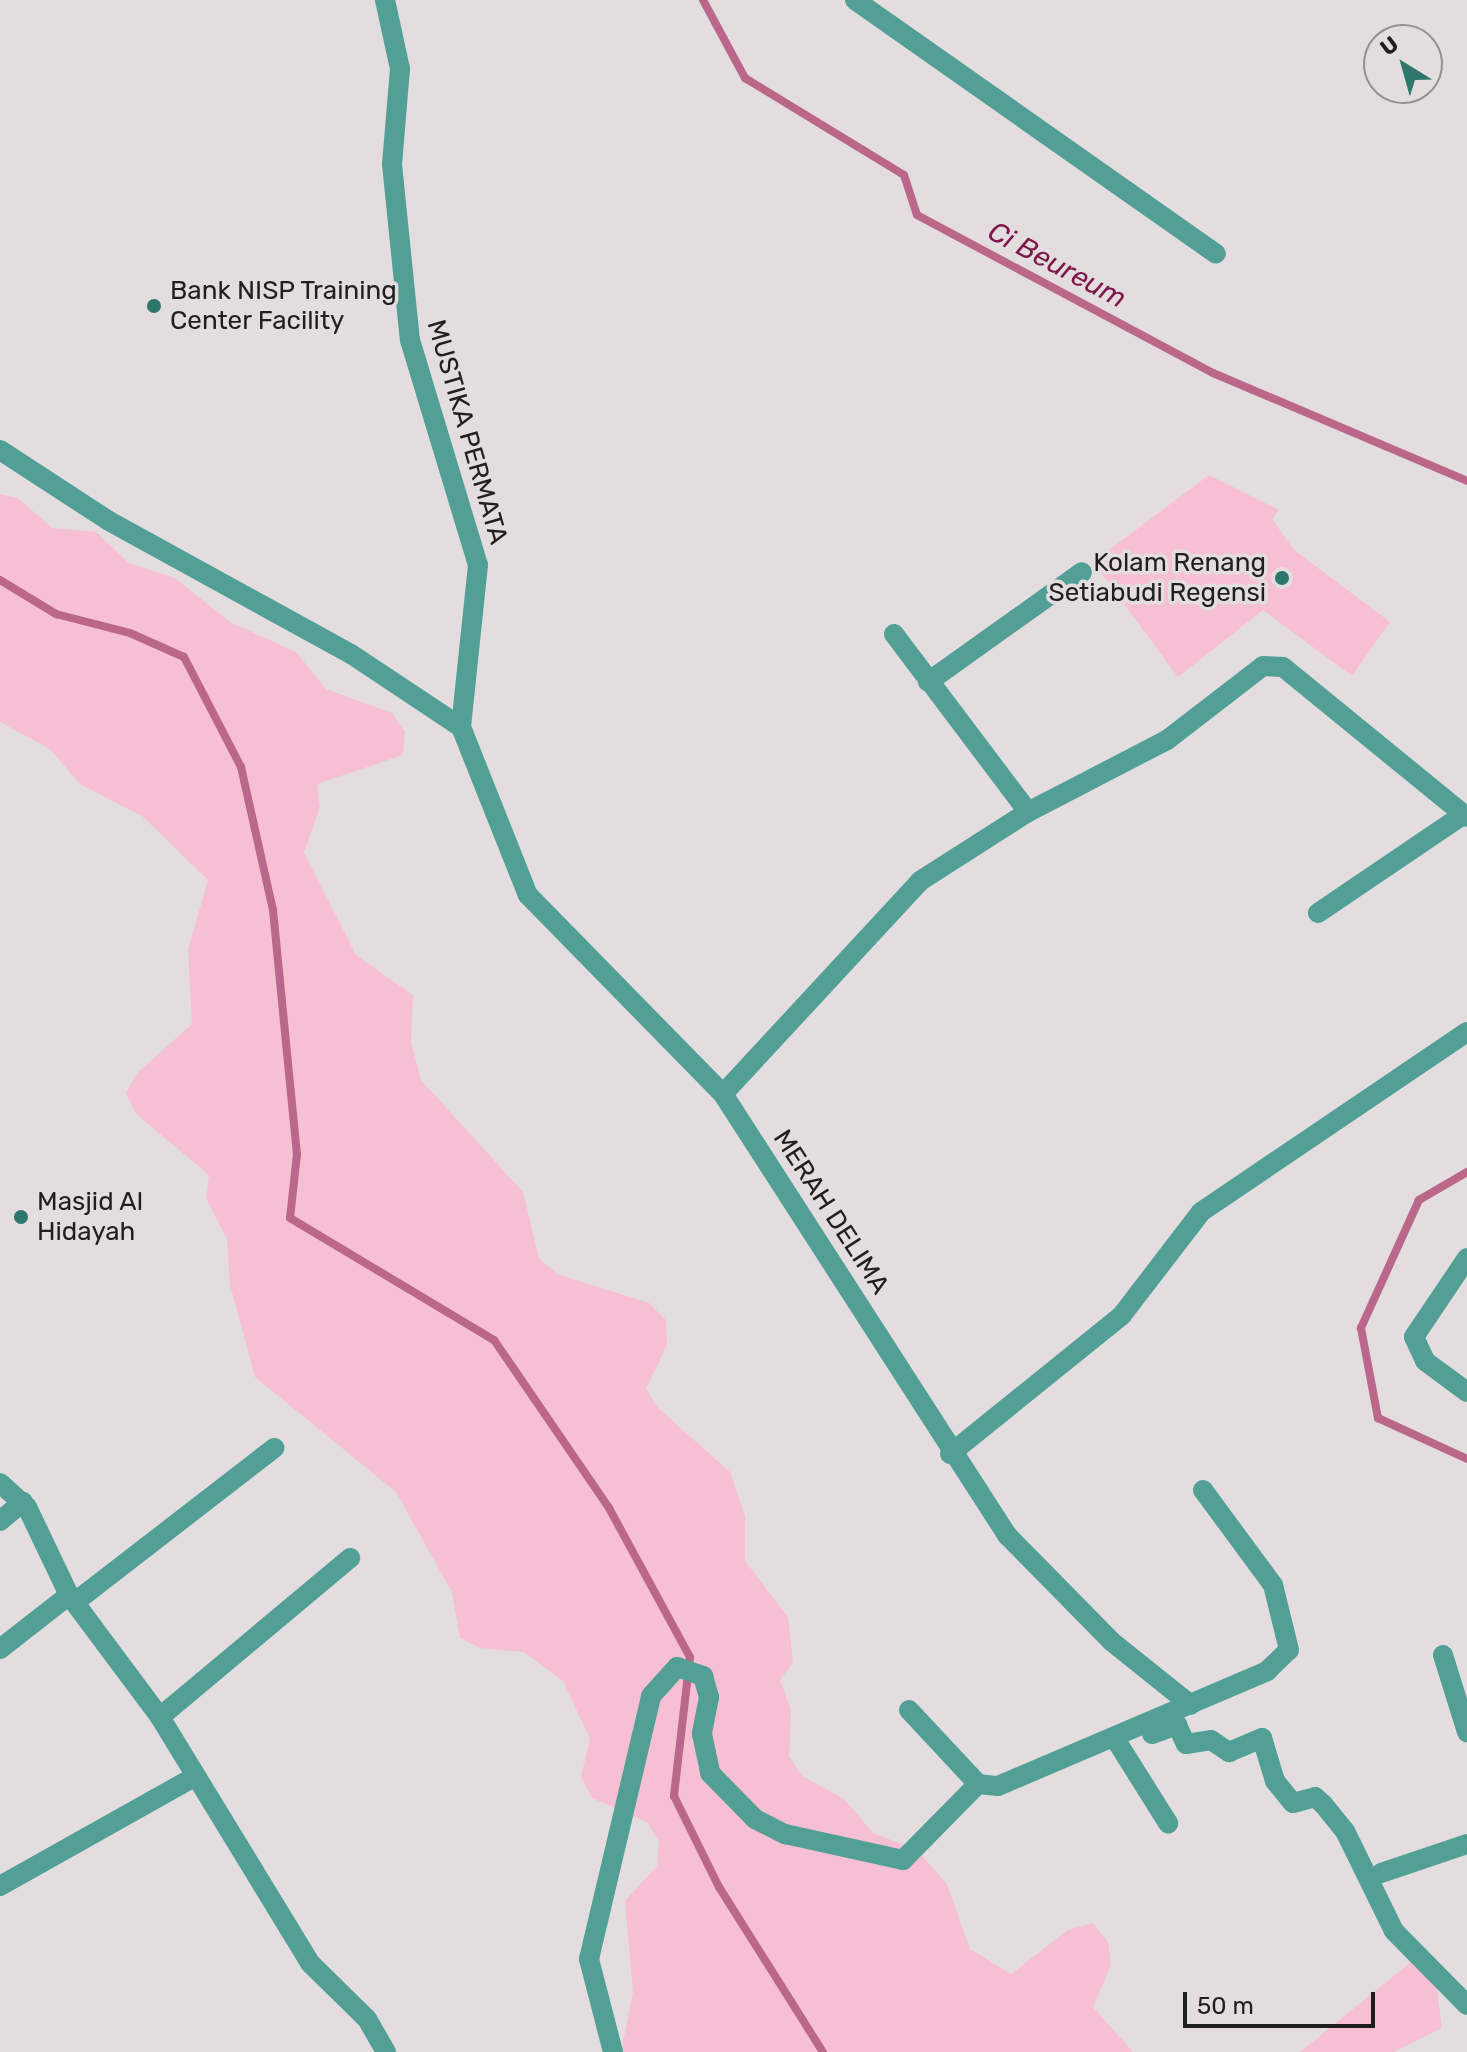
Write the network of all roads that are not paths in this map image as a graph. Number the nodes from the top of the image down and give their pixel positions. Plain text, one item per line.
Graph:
1 (385, 0) edge
2 (855, 0) edge
3 (1216, 254) dead end
4 (0, 450) edge
5 (1082, 572) dead end
6 (894, 634) dead end
7 (928, 682) junction
8 (461, 727) junction
9 (1028, 812) junction
10 (1465, 816) edge
11 (1318, 913) dead end
12 (1467, 1032) edge
13 (723, 1094) junction
14 (1467, 1258) edge
15 (1467, 1392) edge
16 (274, 1448) dead end
17 (950, 1454) junction
18 (0, 1483) edge
19 (1203, 1490) dead end
20 (23, 1502) junction
21 (0, 1521) edge
22 (350, 1558) dead end
23 (72, 1599) junction
24 (0, 1649) edge
25 (1443, 1655) dead end
26 (1191, 1705) junction
27 (909, 1710) dead end
28 (160, 1717) junction
29 (1467, 1732) edge
30 (1117, 1742) junction
31 (194, 1777) junction
32 (978, 1784) junction
33 (1168, 1823) dead end
34 (1467, 1844) edge
35 (1381, 1873) dead end
36 (0, 1886) edge
37 (1467, 2005) edge
38 (386, 2052) edge
39 (613, 2052) edge

1 - 8 street, MUSTIKA PERMATA
2 - 3 street
4 - 8 street
5 - 7 street
6 - 7 street
7 - 9 street
8 - 13 street, MERAH DELIMA
9 - 10 street
9 - 13 street
10 - 11 street
12 - 17 street
13 - 17 street, MERAH DELIMA
14 - 15 street
16 - 23 street
17 - 26 street, MERAH DELIMA
18 - 20 street
19 - 26 street
20 - 21 street
20 - 23 street
22 - 28 street
23 - 24 street
23 - 28 street
25 - 29 street
26 - 30 street
27 - 32 street
28 - 31 street
30 - 32 street
30 - 33 street
30 - 37 street
31 - 36 street
31 - 38 street
32 - 39 street
34 - 35 street

